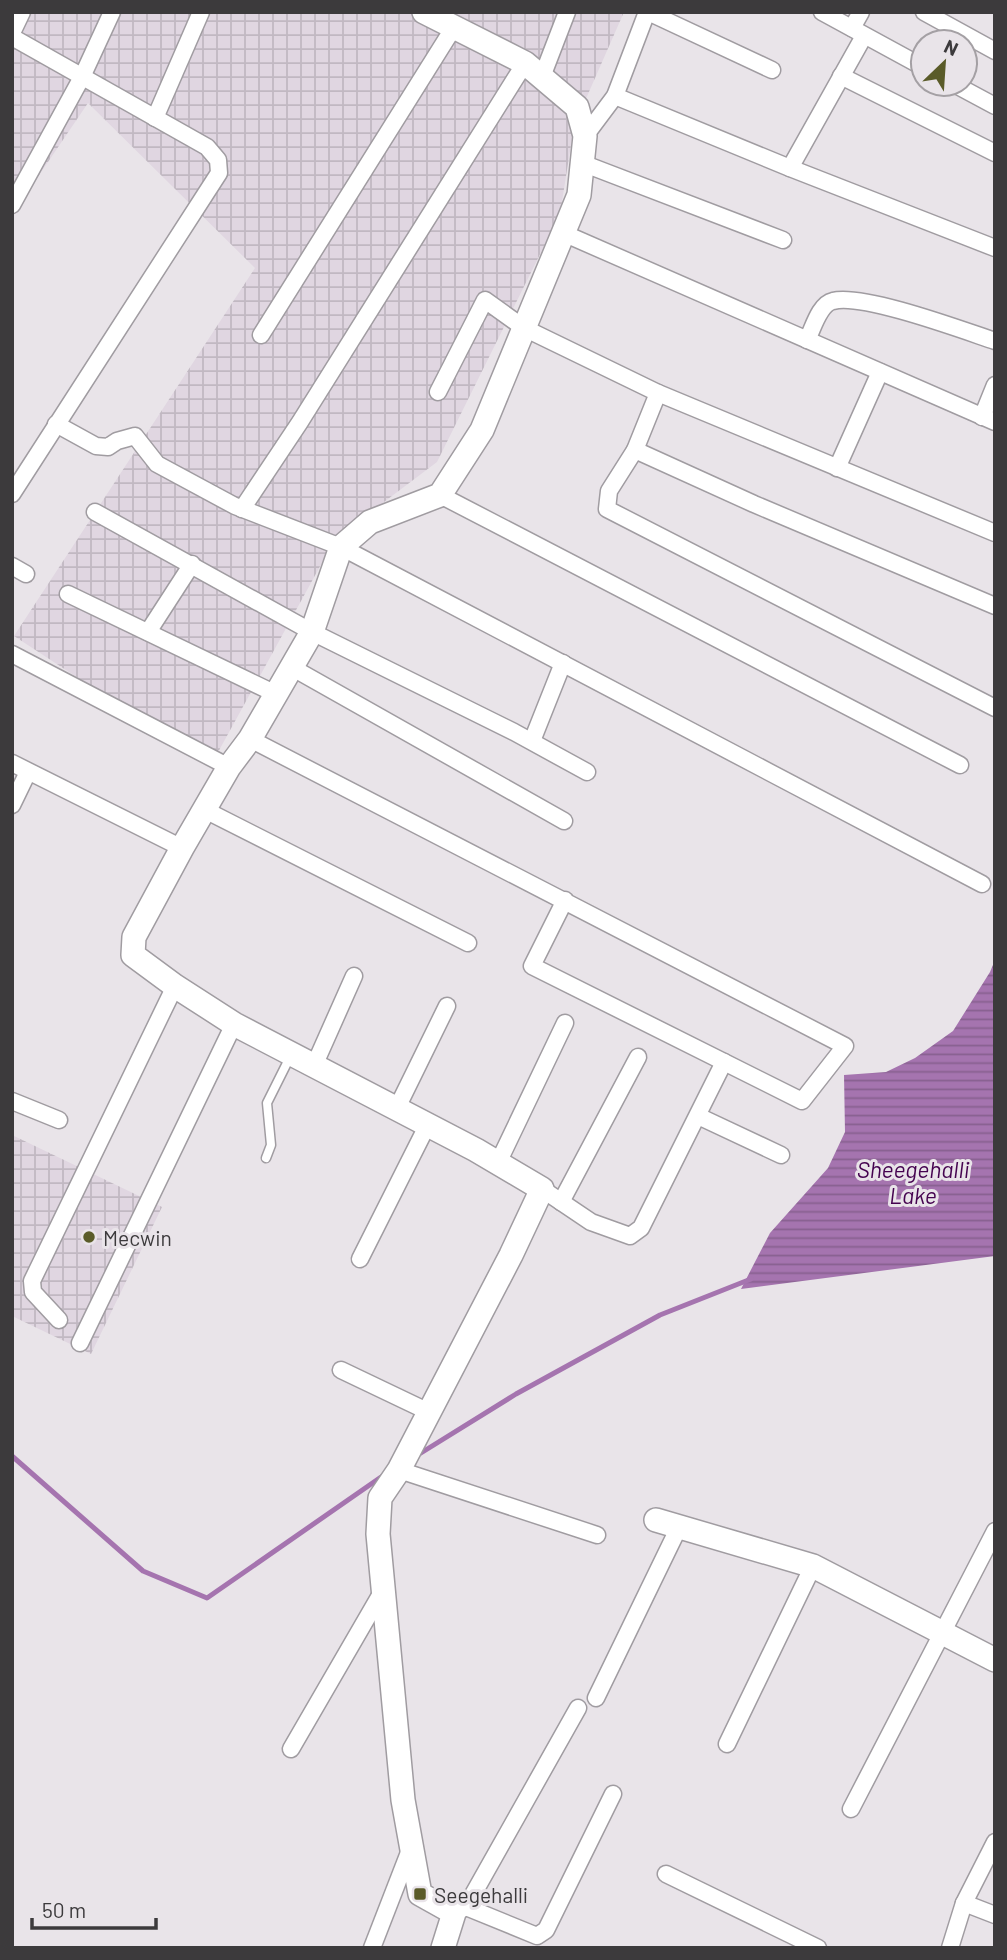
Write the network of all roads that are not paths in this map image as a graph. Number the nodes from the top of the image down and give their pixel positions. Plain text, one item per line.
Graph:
1 (22, 12) edge
2 (112, 12) edge
3 (201, 12) edge
4 (424, 12) edge
5 (567, 12) edge
6 (648, 12) edge
7 (822, 12) edge
8 (861, 12) edge
9 (924, 12) edge
10 (454, 27) junction
11 (858, 32) junction
12 (12, 35) edge
13 (995, 51) edge
14 (909, 59) edge
15 (533, 70) junction
16 (772, 70) dead end
17 (841, 76) junction
18 (82, 77) junction
19 (615, 96) junction
20 (979, 97) edge
21 (995, 106) edge
22 (155, 118) junction
23 (585, 136) junction
24 (995, 153) edge
25 (582, 163) junction
26 (790, 168) junction
27 (12, 205) edge
28 (563, 233) junction
29 (783, 240) dead end
30 (995, 248) edge
31 (523, 328) junction
32 (261, 335) dead end
33 (807, 340) junction
34 (995, 341) edge
35 (880, 372) junction
36 (995, 385) edge
37 (438, 392) dead end
38 (658, 393) junction
39 (988, 419) edge
40 (56, 424) junction
41 (635, 450) junction
42 (837, 468) junction
43 (12, 494) edge
44 (440, 495) junction
45 (242, 509) junction
46 (95, 512) dead end
47 (995, 533) edge
48 (341, 547) junction
49 (192, 564) junction
50 (68, 594) dead end
51 (995, 606) edge
52 (148, 632) junction
53 (312, 632) junction
54 (12, 654) edge
55 (563, 663) junction
56 (291, 667) junction
57 (276, 694) junction
58 (995, 708) edge
59 (250, 739) junction
60 (532, 741) junction
61 (12, 763) edge
62 (960, 765) dead end
63 (229, 767) junction
64 (28, 772) junction
65 (587, 772) dead end
66 (12, 805) edge
67 (205, 810) junction
68 (564, 821) dead end
69 (182, 848) junction
70 (982, 884) dead end
71 (565, 900) junction
72 (468, 943) dead end
73 (354, 976) dead end
74 (175, 986) junction
75 (447, 1006) dead end
76 (565, 1023) dead end
77 (234, 1024) junction
78 (292, 1054) junction
79 (638, 1057) dead end
80 (724, 1062) junction
81 (314, 1066) junction
82 (12, 1101) edge
83 (397, 1108) junction
84 (698, 1116) junction
85 (58, 1120) dead end
86 (428, 1124) junction
87 (781, 1155) dead end
88 (265, 1158) dead end
89 (498, 1163) junction
90 (552, 1196) junction
91 (360, 1259) dead end
92 (59, 1320) dead end
93 (79, 1343) dead end
94 (341, 1370) dead end
95 (429, 1412) junction
96 (398, 1470) junction
97 (656, 1520) dead end
98 (679, 1527) junction
99 (995, 1531) edge
100 (597, 1535) dead end
101 (813, 1566) junction
102 (382, 1592) junction
103 (942, 1632) junction
104 (995, 1660) edge
105 (596, 1698) dead end
106 (578, 1708) dead end
107 (727, 1744) dead end
108 (291, 1749) dead end
109 (613, 1794) dead end
110 (851, 1809) dead end
111 (995, 1842) edge
112 (410, 1850) junction
113 (666, 1874) dead end
114 (964, 1903) junction
115 (460, 1910) junction
116 (995, 1915) edge
117 (372, 1948) edge
118 (443, 1948) edge
119 (818, 1948) edge
120 (950, 1948) edge

1 - 12 street
2 - 18 street
3 - 22 street
4 - 10 street
5 - 15 street
6 - 16 street
6 - 19 street
7 - 11 street
8 - 11 street
9 - 13 street
10 - 15 street
10 - 32 street
11 - 14 street
11 - 17 street
12 - 18 street
15 - 23 street
15 - 45 street
17 - 24 street
17 - 26 street
18 - 22 street
18 - 27 street
19 - 23 street
19 - 26 street
20 - 21 street
22 - 40 street
23 - 25 street
25 - 28 street
25 - 29 street
26 - 30 street
28 - 31 street
28 - 33 street
31 - 37 street
31 - 38 street
31 - 44 street
33 - 34 street
33 - 35 street
35 - 39 street
35 - 42 street
36 - 39 street
38 - 41 street
38 - 42 street
40 - 43 street
40 - 45 street
41 - 51 street
41 - 58 street
42 - 47 street
44 - 48 street
44 - 62 street
45 - 48 street
46 - 49 street
48 - 53 street
48 - 55 street
49 - 52 street
49 - 53 street
50 - 52 street
52 - 57 street
53 - 56 street
53 - 60 street
54 - 63 street
55 - 60 street
55 - 70 street
56 - 57 street
56 - 68 street
57 - 59 street
59 - 63 street
59 - 71 street
60 - 65 street
61 - 64 street
63 - 67 street
64 - 66 street
64 - 69 street
67 - 69 street
67 - 72 street
69 - 74 street
71 - 80 street
71 - 80 street
73 - 81 street
74 - 77 street
74 - 92 street
75 - 83 street
76 - 89 street
77 - 78 street
77 - 93 street
78 - 81 street
78 - 88 lane
79 - 90 street
80 - 84 street
81 - 83 street
82 - 85 street
83 - 86 street
84 - 87 street
84 - 90 street
86 - 89 street
86 - 91 street
89 - 90 street
90 - 95 street
94 - 95 street
95 - 96 street
96 - 100 street
96 - 102 street
97 - 98 street
98 - 101 street
98 - 105 street
99 - 103 street
101 - 103 street
101 - 107 street
102 - 108 street
102 - 112 street
103 - 104 street
103 - 110 street
106 - 115 street
109 - 115 street
111 - 114 street
112 - 115 street
112 - 117 street
113 - 119 street
114 - 116 street
114 - 120 street
115 - 118 street

